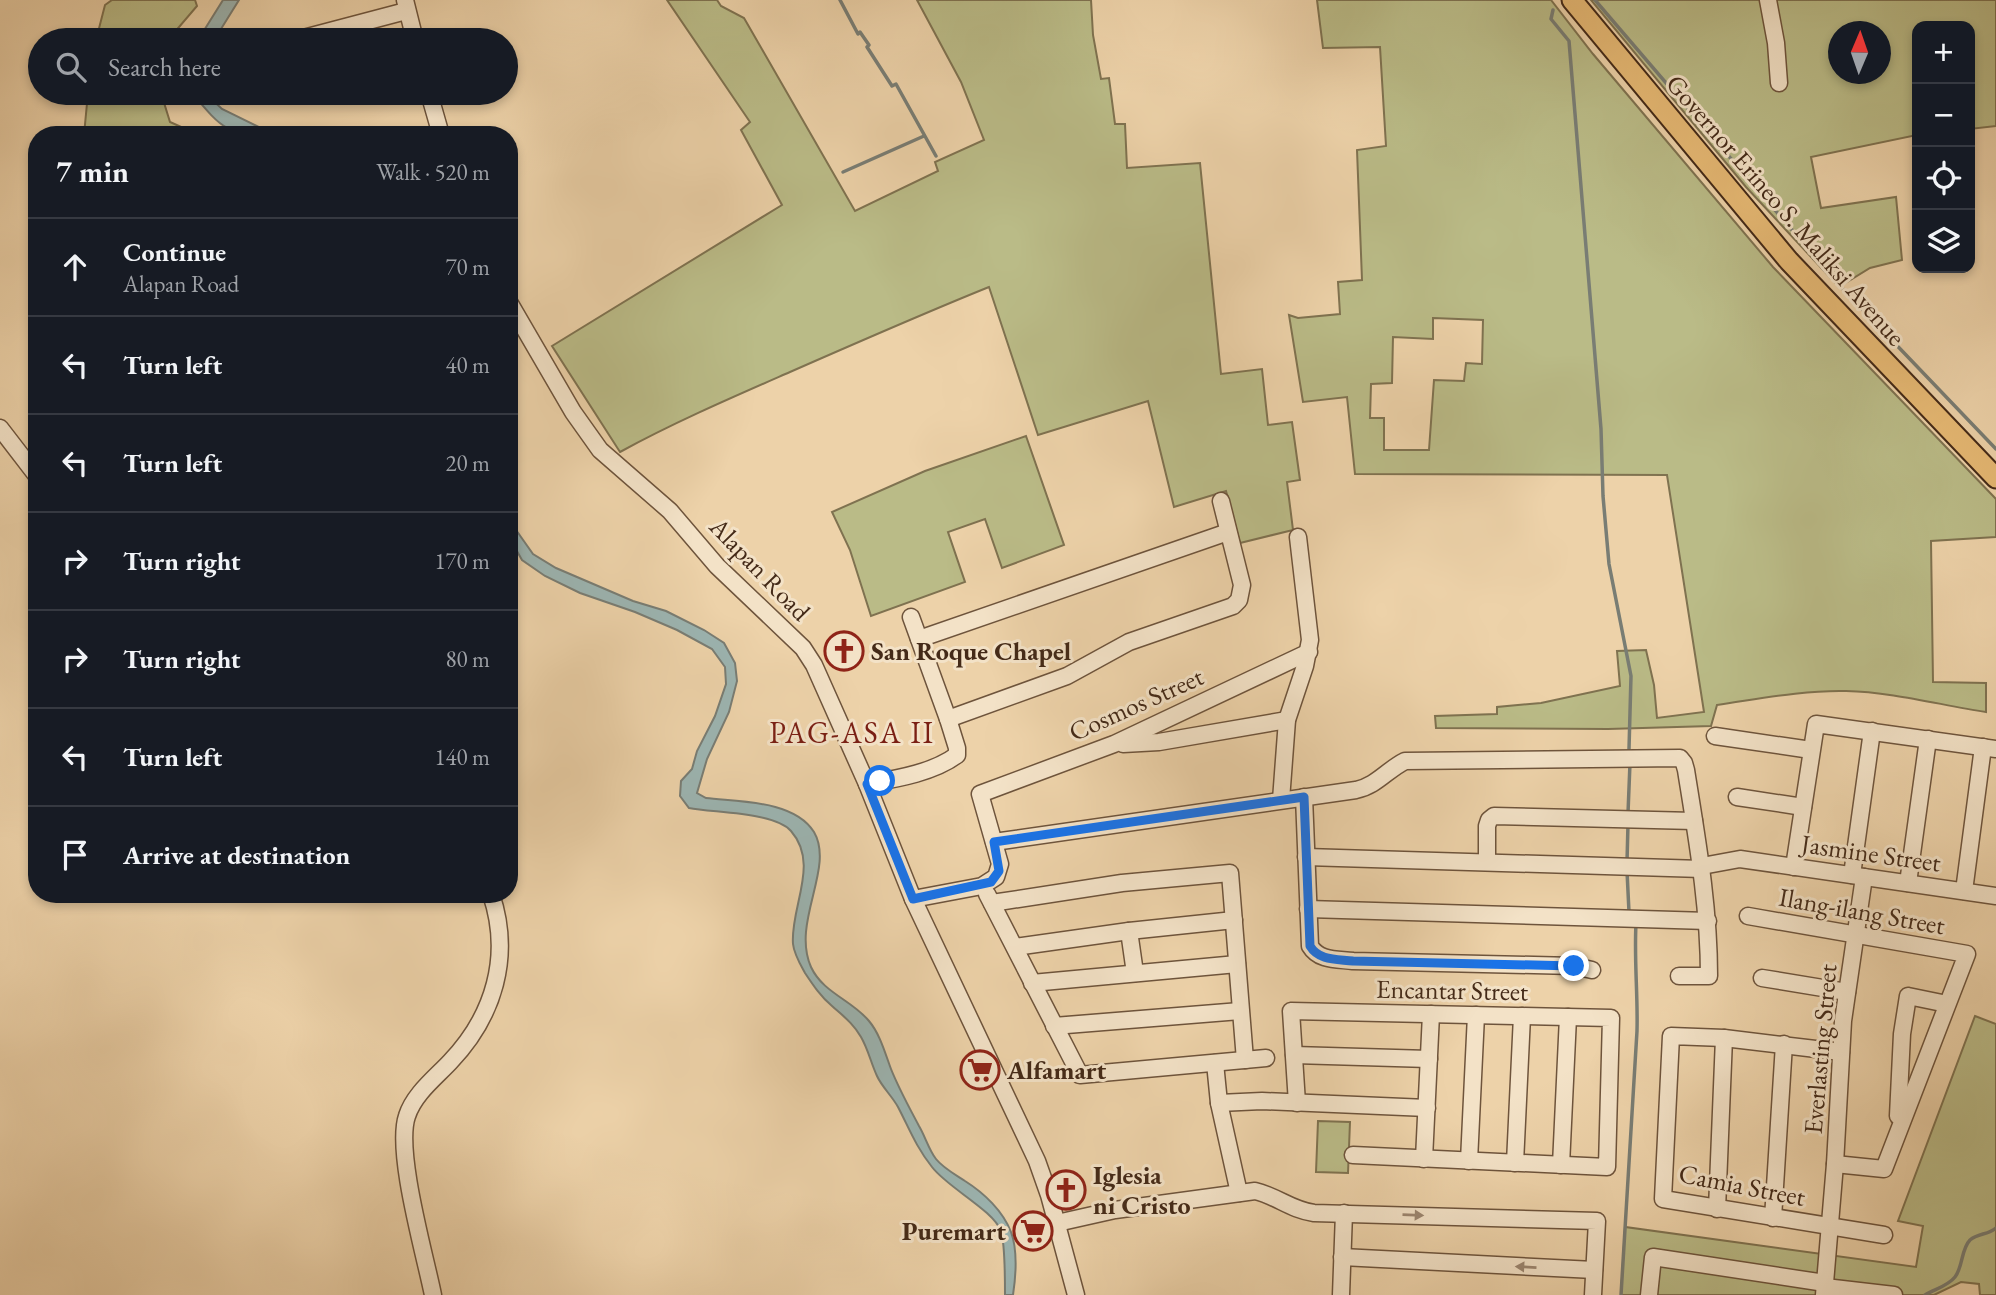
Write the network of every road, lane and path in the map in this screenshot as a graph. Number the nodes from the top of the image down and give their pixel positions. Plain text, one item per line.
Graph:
1 (1572, 0) edge
2 (1768, 0) edge
3 (405, 6) edge
4 (334, 28) edge
5 (411, 28) edge
6 (1779, 83) dead end
7 (432, 105) edge
8 (438, 126) edge
9 (518, 318) edge
10 (0, 428) edge
11 (28, 464) edge
12 (1996, 478) edge
13 (1221, 501) dead end
14 (1228, 532) junction
15 (1298, 537) dead end
16 (911, 617) dead end
17 (919, 639) junction
18 (1309, 652) junction
19 (948, 719) junction
20 (1287, 720) junction
21 (1872, 731) junction
22 (1715, 736) dead end
23 (1928, 739) junction
24 (1114, 744) junction
25 (1989, 748) edge
26 (1811, 750) junction
27 (867, 784) junction
28 (1304, 797) junction
29 (1737, 797) dead end
30 (1281, 800) junction
31 (1803, 807) junction
32 (1694, 821) junction
33 (994, 842) junction
34 (1306, 857) junction
35 (1487, 861) junction
36 (1794, 867) junction
37 (1702, 868) junction
38 (1858, 876) junction
39 (1908, 883) junction
40 (982, 886) junction
41 (1964, 891) junction
42 (1996, 896) edge
43 (913, 899) junction
44 (493, 903) edge
45 (992, 903) junction
46 (1308, 909) junction
47 (1748, 916) dead end
48 (1234, 920) junction
49 (1708, 921) junction
50 (1129, 931) junction
51 (1856, 934) junction
52 (1015, 947) junction
53 (1237, 964) junction
54 (1592, 970) dead end
55 (1135, 972) junction
56 (1679, 976) dead end
57 (1762, 978) dead end
58 (1032, 983) junction
59 (1847, 992) junction
60 (1947, 1004) junction
61 (1240, 1011) junction
62 (1431, 1014) junction
63 (1476, 1015) junction
64 (1522, 1016) junction
65 (1568, 1017) junction
66 (1054, 1026) junction
67 (1724, 1038) junction
68 (1784, 1044) junction
69 (1841, 1052) junction
70 (1294, 1055) junction
71 (1266, 1058) dead end
72 (1429, 1059) junction
73 (1245, 1060) junction
74 (1215, 1063) junction
75 (1297, 1103) junction
76 (1219, 1104) junction
77 (1427, 1108) junction
78 (1897, 1133) junction
79 (1353, 1155) dead end
80 (1424, 1159) junction
81 (1469, 1161) junction
82 (1515, 1163) junction
83 (1835, 1164) junction
84 (1561, 1165) junction
85 (1238, 1193) junction
86 (1717, 1209) junction
87 (1344, 1213) junction
88 (1773, 1218) junction
89 (1058, 1223) junction
90 (1830, 1227) junction
91 (1884, 1235) dead end
92 (1342, 1257) junction
93 (1594, 1270) junction
94 (1825, 1288) edge
95 (433, 1295) edge
96 (1076, 1295) edge
97 (1340, 1295) edge
98 (1593, 1295) edge
99 (1649, 1295) edge
100 (1894, 1295) edge

1 - 12 main road, Governor Erineo S. Maliksi Avenue
2 - 6 street
3 - 4 street
3 - 5 street
7 - 8 street
9 - 27 street, Alapan Road
10 - 11 street
13 - 14 street
14 - 17 street
14 - 19 street
15 - 18 street
16 - 17 street
17 - 19 street
18 - 20 street
18 - 24 street, Cosmos Street
19 - 27 street
20 - 24 street
20 - 30 street
21 - 23 street
21 - 26 street
21 - 38 street, Everlasting Street
22 - 26 street
23 - 25 street
23 - 39 street
24 - 33 street, Cosmos Street
25 - 41 street
26 - 31 street
27 - 43 street, Alapan Road
28 - 30 street
28 - 32 street
28 - 34 street
29 - 31 street
30 - 33 street
31 - 36 street
32 - 35 street
32 - 37 street
33 - 40 street
34 - 35 street, Jasmine Street
34 - 46 street
35 - 37 street, Jasmine Street
36 - 37 street, Jasmine Street
36 - 38 street, Jasmine Street
37 - 49 street
38 - 39 street, Jasmine Street
38 - 51 street, Everlasting Street
39 - 41 street, Jasmine Street
40 - 43 street
40 - 45 street
41 - 42 street, Jasmine Street
43 - 89 street, Alapan Road
44 - 95 street
45 - 48 street
45 - 52 street
46 - 49 street
46 - 54 street
47 - 51 street, Ilang-ilang Street
48 - 50 street
48 - 53 street
49 - 56 street
50 - 52 street
50 - 55 street
51 - 59 street, Everlasting Street
51 - 60 street, Ilang-ilang Street
52 - 58 street
53 - 55 street
53 - 61 street
55 - 58 street
57 - 59 street
58 - 66 street
59 - 69 street, Everlasting Street
60 - 78 street
60 - 78 street
61 - 66 street
61 - 73 street
62 - 63 street, Encantar Street
62 - 70 street, Encantar Street
62 - 72 street
63 - 64 street, Encantar Street
63 - 81 street
64 - 65 street, Encantar Street
64 - 82 street
65 - 84 street
65 - 84 street, Encantar Street
66 - 74 street
67 - 68 street
67 - 86 street
67 - 86 street, Camia Street
68 - 69 street
68 - 88 street
69 - 83 street, Everlasting Street
70 - 72 street
70 - 75 street
71 - 73 street
72 - 77 street
73 - 74 street
74 - 76 street
75 - 76 street
75 - 77 street
76 - 85 street
77 - 80 street
78 - 83 street
79 - 80 street
80 - 81 street
81 - 82 street
82 - 84 street
83 - 90 street, Everlasting Street
85 - 87 street
85 - 89 street
86 - 88 street, Camia Street
87 - 92 street
87 -> 93 street
88 - 90 street, Camia Street
89 - 96 street, Alapan Road
90 - 91 street, Camia Street
90 - 94 street, Everlasting Street
93 -> 92 street
92 - 97 street
93 - 98 street
94 - 99 street
94 - 100 street

